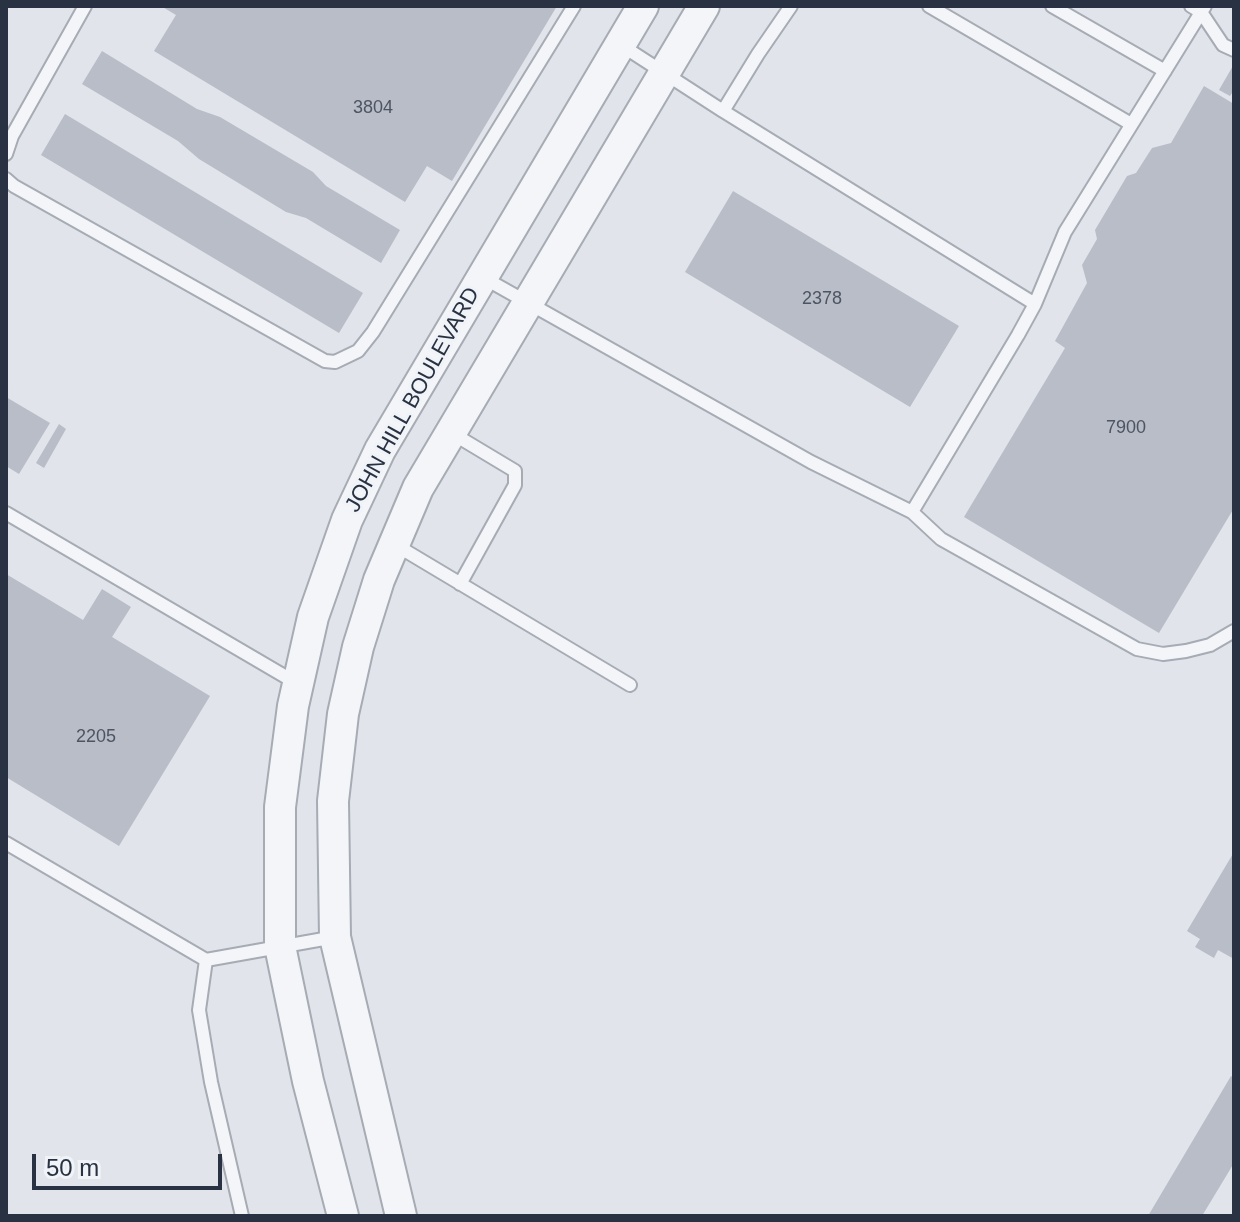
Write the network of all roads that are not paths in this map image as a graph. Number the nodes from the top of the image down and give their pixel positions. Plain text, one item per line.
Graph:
1 (85, 6) edge
2 (574, 6) edge
3 (643, 6) edge
4 (704, 6) edge
5 (791, 6) edge
6 (929, 6) edge
7 (1052, 6) edge
8 (1199, 8) edge
9 (621, 45) junction
10 (1234, 50) edge
11 (1165, 71) junction
12 (666, 72) junction
13 (723, 111) junction
14 (1131, 124) junction
15 (6, 154) edge
16 (6, 179) edge
17 (481, 277) junction
18 (526, 302) junction
19 (1035, 304) junction
20 (450, 432) junction
21 (912, 512) junction
22 (6, 513) edge
23 (394, 544) junction
24 (460, 584) junction
25 (1234, 631) edge
26 (298, 684) junction
27 (630, 685) dead end
28 (6, 843) edge
29 (335, 937) junction
30 (280, 946) junction
31 (206, 960) junction
32 (242, 1216) edge
33 (343, 1216) edge
34 (401, 1216) edge

1 - 15 lane
2 - 16 lane
3 - 9 street, JOHN HILL BOULEVARD
4 - 12 street
5 - 13 lane
6 - 14 lane
7 - 11 lane
8 - 10 lane
8 - 11 lane
9 - 12 lane
9 - 17 street, JOHN HILL BOULEVARD
11 - 14 lane
12 - 13 lane
12 - 18 street
13 - 19 lane
14 - 19 lane
17 - 18 lane, JOHN HILL BOULEVARD
17 - 26 street, JOHN HILL BOULEVARD
18 - 20 street
18 - 21 lane, JOHN HILL BOULEVARD
19 - 21 lane
20 - 23 street
20 - 24 lane
21 - 25 lane, JOHN HILL BOULEVARD
22 - 26 lane
23 - 24 lane
23 - 29 street
24 - 27 lane
26 - 30 street, JOHN HILL BOULEVARD
28 - 31 lane
29 - 30 lane
29 - 34 street
30 - 31 lane
30 - 33 street, JOHN HILL BOULEVARD
31 - 32 lane

